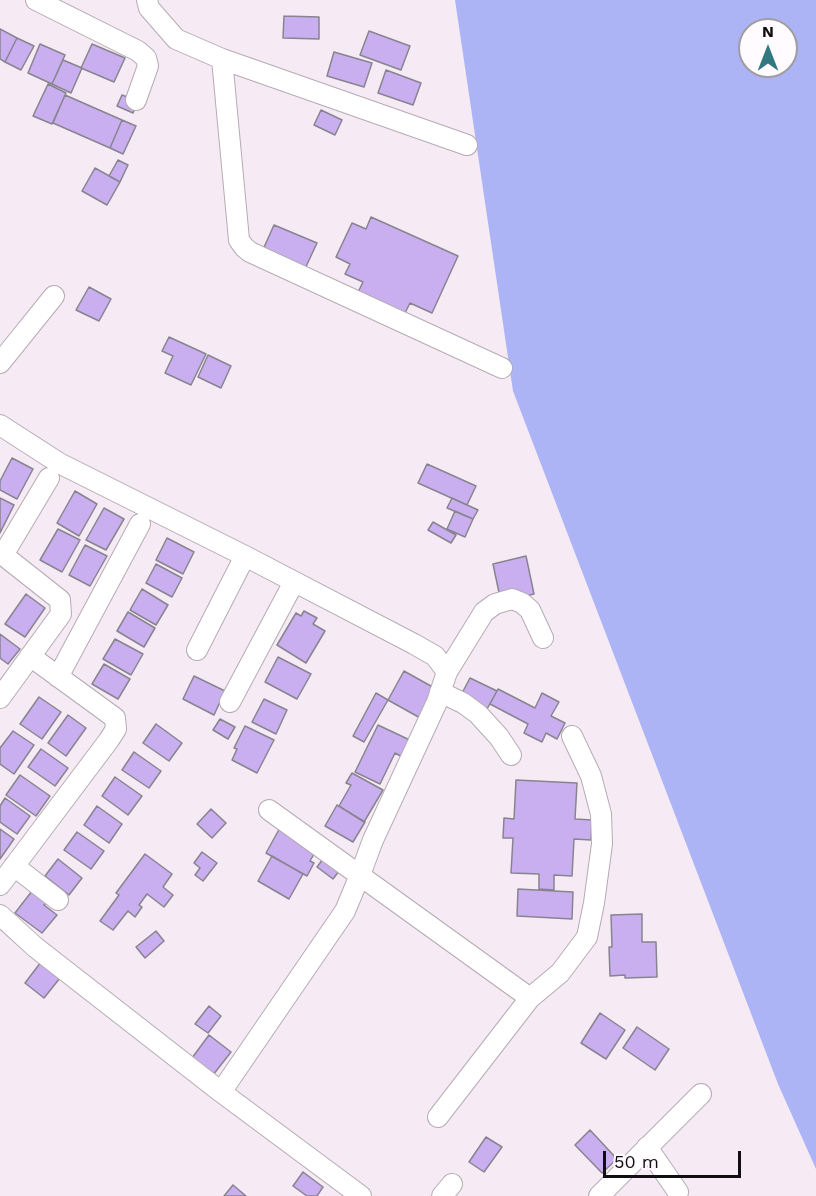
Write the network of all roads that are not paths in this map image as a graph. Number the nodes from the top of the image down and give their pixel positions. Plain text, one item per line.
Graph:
1 (36, 0) edge
2 (147, 0) edge
3 (222, 58) junction
4 (136, 100) dead end
5 (467, 145) dead end
6 (54, 296) dead end
7 (0, 363) edge
8 (502, 368) dead end
9 (0, 425) edge
10 (49, 478) dead end
11 (140, 524) dead end
12 (2, 554) edge
13 (245, 556) junction
14 (294, 582) junction
15 (543, 638) dead end
16 (197, 650) dead end
17 (30, 657) junction
18 (447, 672) junction
19 (58, 677) junction
20 (440, 692) junction
21 (0, 698) edge
22 (230, 702) dead end
23 (572, 736) dead end
24 (512, 755) dead end
25 (269, 810) dead end
26 (14, 866) junction
27 (360, 874) junction
28 (0, 885) edge
29 (58, 900) dead end
30 (0, 915) edge
31 (530, 998) junction
32 (221, 1092) junction
33 (701, 1094) dead end
34 (438, 1117) dead end
35 (647, 1148) junction
36 (678, 1192) dead end
37 (361, 1196) edge
38 (599, 1196) edge

1 - 4 street
2 - 3 street
3 - 5 street
3 - 8 street
6 - 7 street
9 - 13 street
10 - 12 street
11 - 19 street
12 - 17 street
13 - 14 street
13 - 16 street
14 - 18 street
14 - 22 street
15 - 18 street
17 - 19 street
17 - 21 street
18 - 20 street
19 - 26 street
20 - 24 street
20 - 27 street
23 - 31 street
25 - 27 street
26 - 28 street
26 - 29 street
27 - 31 street
27 - 32 street
30 - 32 street
31 - 34 street
32 - 37 street
33 - 35 street
35 - 36 street
35 - 38 street

